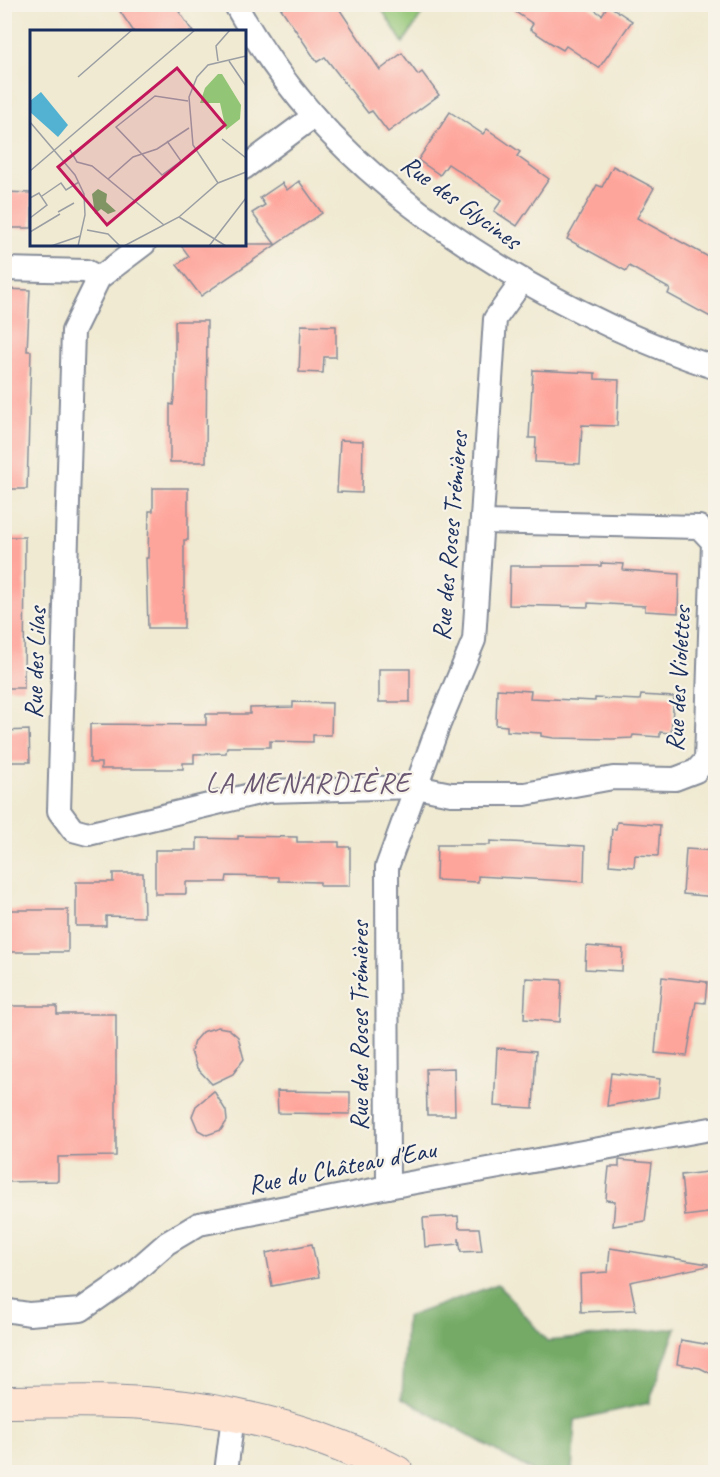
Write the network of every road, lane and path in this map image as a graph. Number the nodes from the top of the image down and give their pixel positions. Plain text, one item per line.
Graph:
1 (235, 4) edge
2 (314, 116) junction
3 (246, 167) edge
4 (141, 246) edge
5 (4, 269) edge
6 (99, 278) junction
7 (523, 280) junction
8 (716, 368) edge
9 (482, 522) junction
10 (416, 787) junction
11 (716, 1128) edge
12 (388, 1186) junction
13 (4, 1310) edge
14 (4, 1402) edge
15 (233, 1416) junction
16 (226, 1473) edge
17 (397, 1473) edge

1 - 2 street, Rue des Glycines
2 - 3 street
2 - 7 street, Rue des Glycines
4 - 6 street, Rue des Lilas
5 - 6 street
6 - 10 street, Rue des Lilas
7 - 8 street, Rue des Glycines
7 - 9 street, Rue des Roses Trémières
9 - 10 street, Rue des Roses Trémières
9 - 10 street, Rue des Violettes
10 - 12 street, Rue des Roses Trémières
11 - 12 street, Rue du Château d'Eau
12 - 13 street, Rue du Château d'Eau
14 - 15 street
15 - 16 street
15 - 17 street

